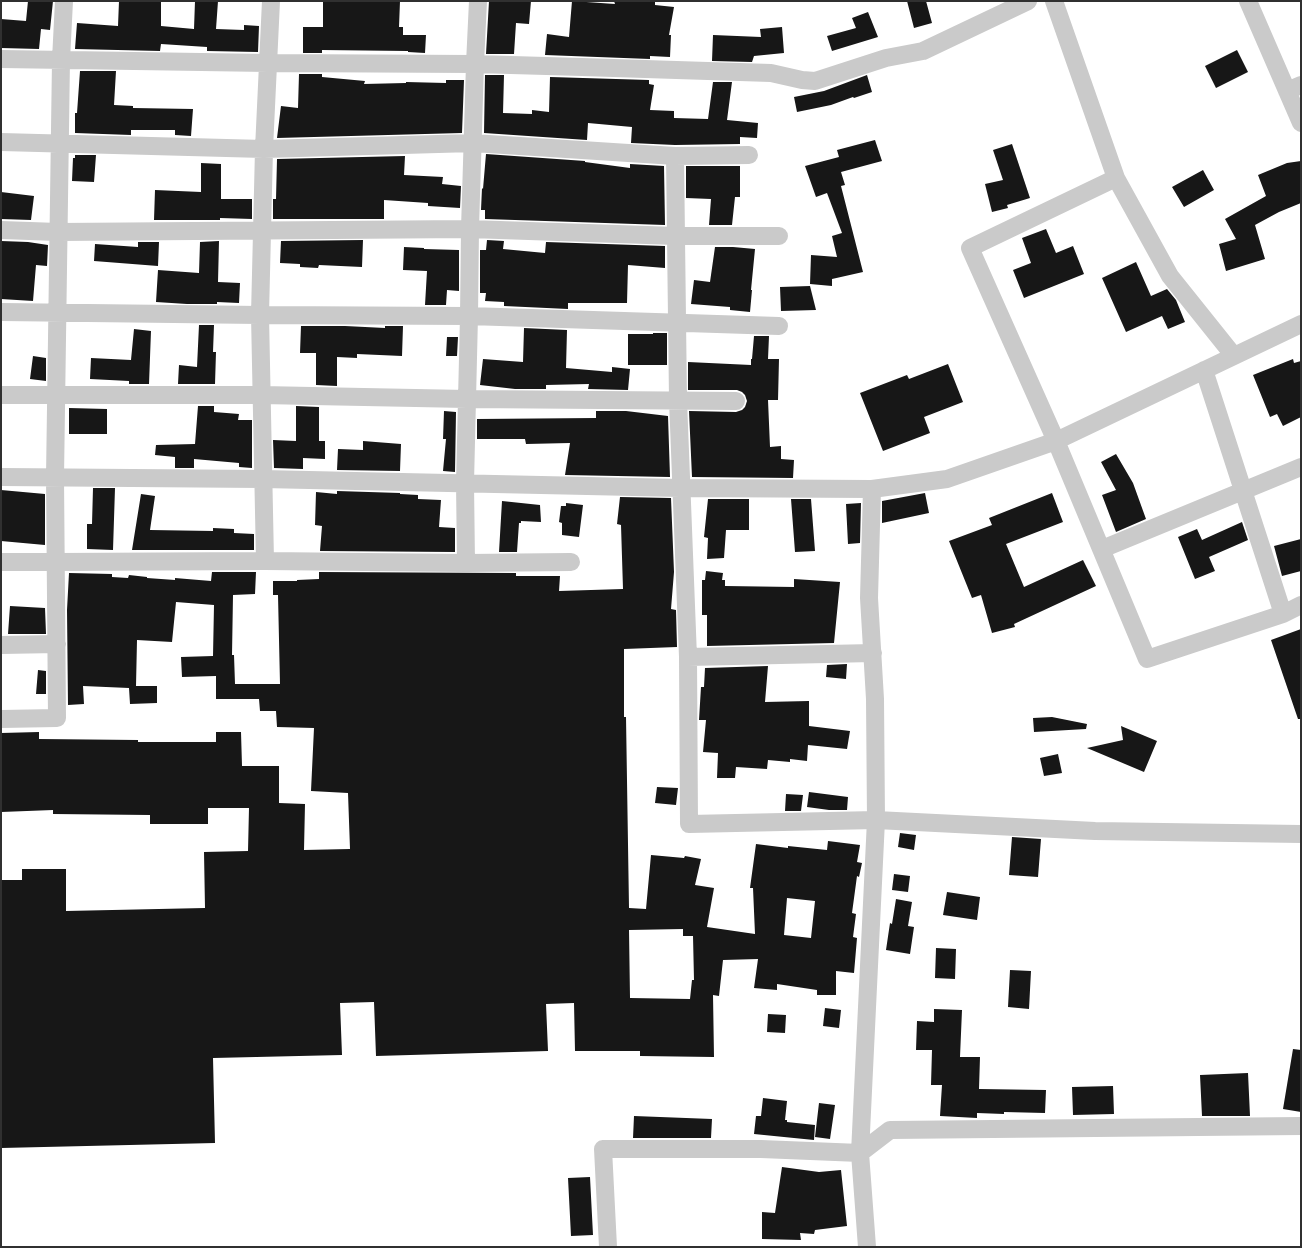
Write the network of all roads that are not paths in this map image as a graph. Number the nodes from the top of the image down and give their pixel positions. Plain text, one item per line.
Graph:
1 (64, 1) edge
2 (270, 1) edge
3 (478, 1) edge
4 (1028, 1) edge
5 (1054, 1) edge
6 (1248, 1) edge
7 (1, 59) edge
8 (61, 60) junction
9 (268, 63) junction
10 (475, 64) junction
11 (1294, 88) edge
12 (1301, 123) edge
13 (1, 142) edge
14 (60, 143) junction
15 (473, 143) junction
16 (264, 149) junction
17 (750, 155) dead end
18 (675, 156) junction
19 (1116, 178) junction
20 (470, 229) junction
21 (1, 230) edge
22 (262, 230) junction
23 (58, 232) junction
24 (676, 236) junction
25 (779, 236) dead end
26 (1, 312) edge
27 (57, 313) junction
28 (260, 315) junction
29 (469, 316) junction
30 (677, 323) junction
31 (1301, 324) edge
32 (779, 326) dead end
33 (1234, 356) junction
34 (1204, 370) junction
35 (1, 395) edge
36 (56, 395) junction
37 (261, 395) junction
38 (467, 399) junction
39 (678, 400) junction
40 (736, 401) dead end
41 (1056, 441) junction
42 (1301, 467) edge
43 (1, 477) edge
44 (54, 477) junction
45 (263, 479) junction
46 (465, 483) junction
47 (680, 488) junction
48 (872, 489) junction
49 (1243, 491) junction
50 (1102, 549) junction
51 (265, 561) junction
52 (1, 562) edge
53 (56, 562) junction
54 (571, 562) dead end
55 (466, 563) junction
56 (1301, 605) edge
57 (1283, 614) junction
58 (57, 644) junction
59 (1, 645) edge
60 (873, 653) junction
61 (688, 656) junction
62 (1, 720) edge
63 (876, 820) junction
64 (1301, 834) edge
65 (1301, 1126) edge
66 (860, 1153) junction
67 (608, 1247) edge
68 (867, 1247) edge

1 - 8 street
2 - 9 street
3 - 10 street
4 - 10 street
5 - 19 street
6 - 11 street
7 - 8 street
8 - 9 street
8 - 14 street
9 - 10 street
9 - 16 street
10 - 15 street
11 - 12 street
13 - 14 street
14 - 16 street
14 - 23 street
15 - 16 street
15 - 18 street
15 - 20 street
16 - 22 street
17 - 18 street
18 - 24 street
19 - 33 street
19 - 41 street
20 - 22 street
20 - 24 street
20 - 29 street
21 - 23 street
22 - 23 street
22 - 28 street
23 - 27 street
24 - 25 street
24 - 30 street
26 - 27 street
27 - 28 street
27 - 36 street
28 - 29 street
28 - 37 street
29 - 30 street
29 - 38 street
30 - 32 street
30 - 39 street
31 - 33 street
33 - 34 street
34 - 41 street
34 - 49 street
35 - 36 street
36 - 37 street
36 - 44 street
37 - 38 street
37 - 45 street
38 - 39 street
38 - 46 street
39 - 40 street
39 - 47 street
41 - 48 street
41 - 50 street
42 - 49 street
43 - 44 street
44 - 45 street
44 - 53 street
45 - 46 street
45 - 51 street
46 - 47 street
46 - 55 street
47 - 48 street
47 - 61 street
48 - 60 street
49 - 50 street
49 - 57 street
50 - 57 street
51 - 53 street
51 - 55 street
52 - 53 street
53 - 58 street
54 - 55 street
56 - 57 street
58 - 59 street
58 - 62 street
60 - 61 street
60 - 63 street
61 - 63 street
63 - 64 street
63 - 66 street
65 - 66 street
66 - 67 street
66 - 68 street

